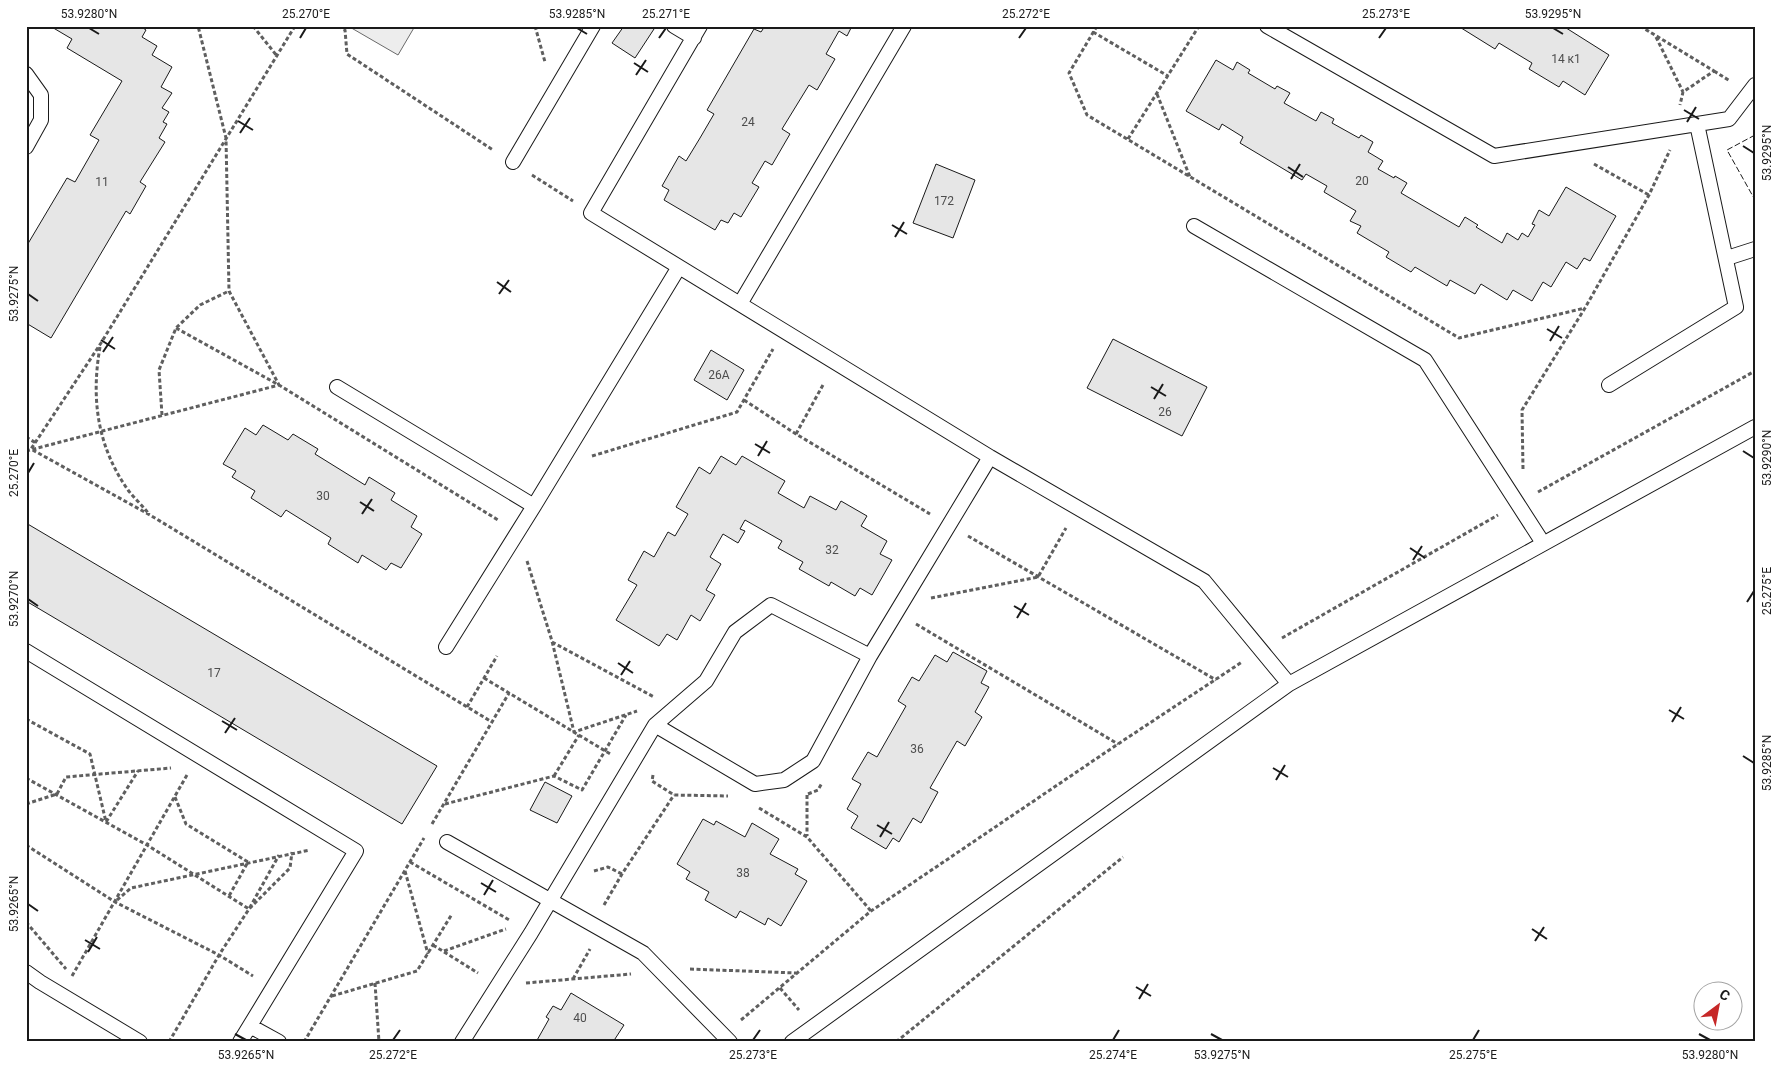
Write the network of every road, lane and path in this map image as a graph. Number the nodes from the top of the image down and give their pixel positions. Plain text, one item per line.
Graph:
1 (198, 26) edge
2 (253, 26) edge
3 (296, 26) edge
4 (338, 26) edge
5 (592, 26) edge
6 (674, 26) edge
7 (904, 26) edge
8 (1097, 26) edge
9 (1200, 26) edge
10 (1267, 26) edge
11 (1640, 26) edge
12 (697, 32) edge
13 (1093, 32) junction
14 (1656, 36) junction
15 (276, 56) junction
16 (1714, 71) junction
17 (26, 74) edge
18 (1168, 76) junction
19 (1734, 84) dead end
20 (1755, 85) edge
21 (1683, 92) junction
22 (1157, 94) junction
23 (1679, 110) dead end
24 (1697, 124) junction
25 (226, 138) junction
26 (1128, 139) junction
27 (1560, 146) junction
28 (1671, 146) dead end
29 (26, 147) edge
30 (513, 162) junction
31 (1190, 176) junction
32 (1649, 195) junction
33 (591, 213) junction
34 (1194, 226) dead end
35 (1755, 249) edge
36 (1726, 258) junction
37 (679, 267) junction
38 (228, 291) junction
39 (740, 304) junction
40 (1585, 308) junction
41 (176, 328) junction
42 (784, 331) junction
43 (101, 343) junction
44 (835, 363) junction
45 (1755, 371) edge
46 (279, 385) junction
47 (1609, 385) dead end
48 (337, 387) dead end
49 (744, 400) junction
50 (162, 415) junction
51 (1755, 426) edge
52 (100, 431) junction
53 (796, 434) junction
54 (26, 437) edge
55 (36, 443) junction
56 (31, 450) junction
57 (26, 451) edge
58 (990, 457) junction
59 (558, 466) junction
60 (1524, 470) dead end
61 (1518, 504) junction
62 (534, 506) junction
63 (1078, 508) junction
64 (150, 515) junction
65 (950, 525) junction
66 (518, 532) junction
67 (1543, 544) junction
68 (1038, 577) junction
69 (902, 604) junction
70 (919, 615) dead end
71 (552, 641) junction
72 (446, 647) dead end
73 (1261, 650) junction
74 (26, 651) edge
75 (498, 656) dead end
76 (870, 656) junction
77 (484, 678) junction
78 (1216, 680) junction
79 (1289, 684) junction
80 (509, 693) junction
81 (669, 705) junction
82 (467, 707) junction
83 (626, 715) junction
84 (26, 720) edge
85 (492, 722) junction
86 (655, 725) junction
87 (574, 732) junction
88 (579, 735) junction
89 (1118, 744) junction
90 (198, 755) junction
91 (631, 766) junction
92 (654, 768) dead end
93 (138, 771) junction
94 (95, 775) junction
95 (554, 776) junction
96 (26, 778) edge
97 (823, 782) dead end
98 (57, 794) junction
99 (674, 795) junction
100 (807, 795) junction
101 (175, 796) junction
102 (729, 796) dead end
103 (800, 796) dead end
104 (762, 803) dead end
105 (26, 804) edge
106 (444, 804) junction
107 (106, 822) junction
108 (429, 829) dead end
109 (424, 837) dead end
110 (807, 837) junction
111 (447, 842) dead end
112 (344, 844) junction
113 (26, 845) edge
114 (147, 845) junction
115 (292, 852) junction
116 (279, 855) junction
117 (1123, 857) dead end
118 (248, 862) junction
119 (410, 862) junction
120 (405, 870) junction
121 (592, 872) dead end
122 (194, 874) junction
123 (622, 874) junction
124 (229, 896) junction
125 (550, 900) junction
126 (115, 902) junction
127 (249, 909) junction
128 (602, 910) dead end
129 (872, 911) junction
130 (452, 914) dead end
131 (26, 922) edge
132 (518, 925) junction
133 (531, 933) junction
134 (433, 945) junction
135 (590, 948) dead end
136 (443, 951) junction
137 (428, 954) junction
138 (219, 955) junction
139 (26, 972) edge
140 (526, 976) dead end
141 (72, 977) junction
142 (573, 979) dead end
143 (375, 983) junction
144 (521, 984) dead end
145 (498, 986) junction
146 (273, 987) junction
147 (61, 995) junction
148 (331, 996) junction
149 (250, 1026) junction
150 (726, 1038) edge
151 (140, 1042) edge
152 (169, 1042) edge
153 (240, 1042) edge
154 (279, 1042) edge
155 (304, 1042) edge
156 (379, 1042) edge
157 (462, 1042) edge
158 (792, 1042) edge
159 (896, 1042) edge

1 - 25 path
2 - 15 path
3 - 15 path
4 - 30 path
5 - 30 lane
6 - 12 lane
7 - 39 lane
8 - 13 path
9 - 18 path
10 - 27 lane
11 - 14 path
12 - 33 lane
13 - 18 path
13 - 26 path
14 - 16 path
14 - 21 path
15 - 25 path
16 - 19 path
16 - 21 path
17 - 29 lane
18 - 22 path
20 - 24 lane
21 - 23 path
22 - 26 path
22 - 31 path
24 - 27 lane
24 - 36 lane
25 - 38 path
25 - 43 path
26 - 31 path
27 - 32 path
28 - 32 path
30 - 33 path
31 - 40 path
32 - 40 path
33 - 37 lane
34 - 61 lane
35 - 36 lane
36 - 47 lane
37 - 39 lane
37 - 59 lane
38 - 41 path
38 - 46 path
39 - 42 lane
40 - 60 path
41 - 46 path
41 - 50 path
42 - 44 lane
42 - 49 path
43 - 52 path
43 - 55 path
44 - 53 path
44 - 58 lane
45 - 61 path
46 - 50 path
46 - 66 path
48 - 62 lane
49 - 53 path
49 - 59 path
50 - 52 path
51 - 67 lane
52 - 56 path
52 - 64 path
53 - 65 path
54 - 55 path
55 - 56 path
56 - 57 path
56 - 64 path
58 - 63 lane
58 - 65 lane
59 - 62 lane
61 - 67 lane
61 - 73 path
62 - 66 lane
63 - 68 path
63 - 73 lane
64 - 82 path
65 - 68 path
65 - 69 lane
66 - 71 path
66 - 72 lane
67 - 79 lane
68 - 69 path
68 - 78 path
69 - 76 lane
70 - 89 path
71 - 81 path
71 - 87 path
73 - 78 path
73 - 79 lane
74 - 90 lane
75 - 77 path
76 - 81 lane
76 - 86 lane
77 - 80 path
77 - 82 path
78 - 89 path
79 - 158 lane
80 - 85 path
80 - 87 path
81 - 83 path
81 - 86 lane
82 - 85 path
83 - 87 path
83 - 95 path
84 - 94 path
85 - 106 path
86 - 91 lane
87 - 88 path
88 - 91 path
88 - 95 path
89 - 129 path
90 - 93 path
90 - 101 path
90 - 112 lane
91 - 125 lane
92 - 99 path
93 - 94 path
93 - 107 path
94 - 98 path
94 - 107 path
95 - 106 path
96 - 98 path
97 - 100 path
98 - 105 path
98 - 107 path
99 - 102 path
99 - 123 path
100 - 103 path
100 - 110 path
101 - 114 path
101 - 118 path
104 - 110 path
106 - 108 path
107 - 114 path
109 - 119 path
110 - 129 path
111 - 125 lane
112 - 115 path
112 - 146 lane
113 - 126 path
114 - 122 path
114 - 126 path
115 - 116 path
115 - 127 path
116 - 118 path
116 - 127 path
117 - 159 path
118 - 122 path
118 - 124 path
119 - 120 path
119 - 132 path
120 - 137 path
120 - 148 path
121 - 123 path
122 - 124 path
122 - 126 path
123 - 128 path
124 - 127 path
125 - 133 lane
125 - 150 lane
126 - 138 path
126 - 141 path
127 - 138 path
129 - 150 path
130 - 134 path
131 - 141 path
132 - 133 path
132 - 136 path
133 - 145 lane
134 - 136 path
134 - 137 path
135 - 142 path
136 - 145 path
137 - 143 path
138 - 146 path
138 - 152 path
139 - 147 lane
140 - 144 path
141 - 147 path
143 - 148 path
143 - 156 path
145 - 157 lane
146 - 149 lane
147 - 151 lane
148 - 155 path
149 - 153 lane
149 - 154 lane

